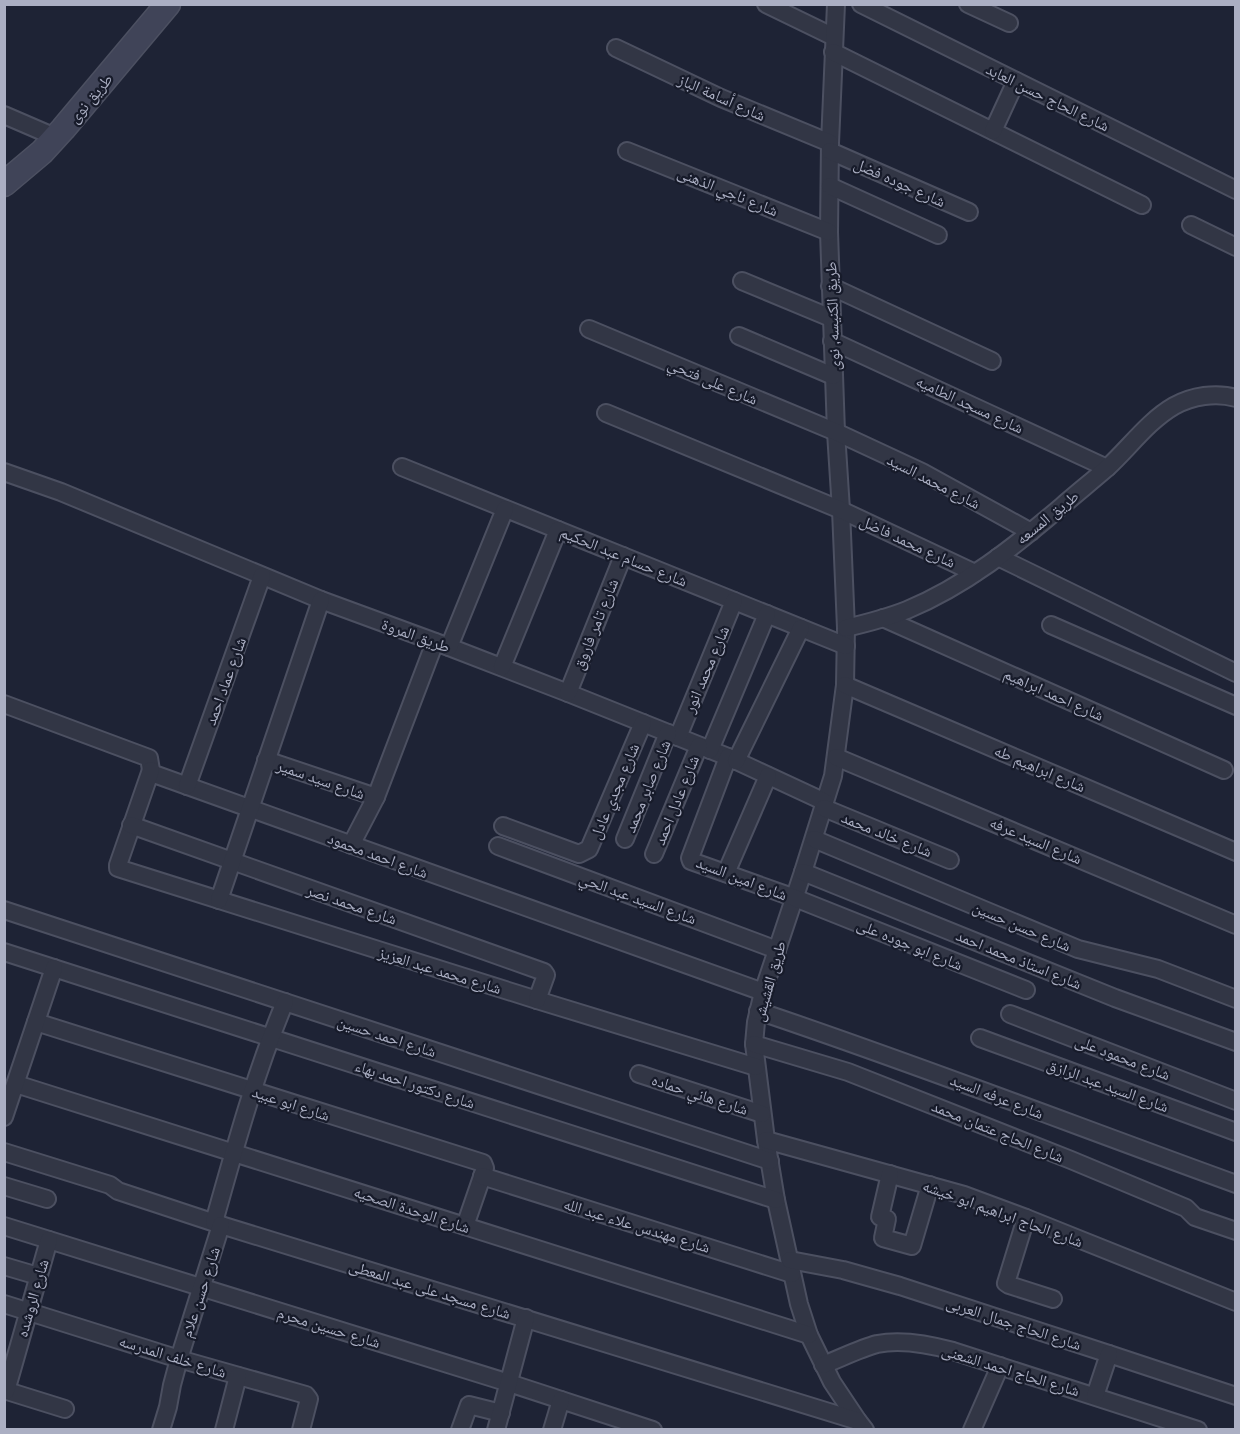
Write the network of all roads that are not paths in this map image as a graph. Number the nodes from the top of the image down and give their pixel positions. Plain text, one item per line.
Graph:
1 (168, 4) edge
2 (766, 4) edge
3 (836, 4) edge
4 (861, 4) edge
5 (968, 4) edge
6 (1009, 23) dead end
7 (834, 45) junction
8 (616, 48) dead end
9 (1016, 81) junction
10 (4, 115) edge
11 (993, 131) junction
12 (55, 137) junction
13 (830, 147) junction
14 (627, 151) dead end
15 (4, 184) edge
16 (830, 186) junction
17 (1236, 190) edge
18 (1142, 205) dead end
19 (969, 212) dead end
20 (1191, 225) dead end
21 (829, 232) junction
22 (938, 235) dead end
23 (1236, 247) edge
24 (742, 281) dead end
25 (830, 286) junction
26 (831, 318) junction
27 (589, 329) dead end
28 (739, 336) dead end
29 (832, 341) junction
30 (992, 361) dead end
31 (834, 376) junction
32 (1236, 398) edge
33 (606, 413) dead end
34 (836, 432) junction
35 (402, 467) dead end
36 (1107, 468) junction
37 (4, 472) edge
38 (505, 508) junction
39 (841, 510) junction
40 (558, 530) junction
41 (1031, 532) junction
42 (623, 556) junction
43 (998, 557) junction
44 (975, 573) junction
45 (262, 576) junction
46 (321, 600) junction
47 (734, 601) junction
48 (767, 614) junction
49 (883, 618) junction
50 (1051, 625) dead end
51 (801, 627) junction
52 (846, 628) junction
53 (442, 645) junction
54 (846, 646) junction
55 (502, 668) junction
56 (1236, 673) edge
57 (844, 685) junction
58 (568, 693) junction
59 (4, 704) edge
60 (1236, 706) edge
61 (642, 723) junction
62 (673, 735) junction
63 (704, 748) junction
64 (836, 757) junction
65 (732, 759) junction
66 (266, 760) junction
67 (151, 770) junction
68 (1224, 770) dead end
69 (768, 776) junction
70 (187, 786) junction
71 (376, 797) junction
72 (824, 805) junction
73 (250, 809) junction
74 (131, 825) junction
75 (503, 826) dead end
76 (625, 839) dead end
77 (814, 839) junction
78 (351, 845) junction
79 (498, 846) dead end
80 (1236, 852) edge
81 (654, 854) dead end
82 (950, 860) dead end
83 (232, 862) junction
84 (803, 872) junction
85 (726, 873) junction
86 (795, 897) junction
87 (219, 900) junction
88 (4, 910) edge
89 (1236, 925) edge
90 (777, 950) junction
91 (4, 952) edge
92 (54, 968) junction
93 (1026, 990) dead end
94 (763, 992) junction
95 (1236, 999) edge
96 (537, 1000) junction
97 (285, 1002) junction
98 (758, 1011) junction
99 (1010, 1014) dead end
100 (36, 1022) junction
101 (270, 1037) junction
102 (980, 1038) dead end
103 (1236, 1042) edge
104 (754, 1044) junction
105 (756, 1067) junction
106 (639, 1074) dead end
107 (16, 1084) junction
108 (253, 1090) junction
109 (1236, 1101) edge
110 (762, 1113) junction
111 (4, 1117) edge
112 (1236, 1132) edge
113 (766, 1140) junction
114 (4, 1152) edge
115 (233, 1153) junction
116 (770, 1161) junction
117 (890, 1174) junction
118 (482, 1176) junction
119 (1236, 1184) edge
120 (930, 1185) junction
121 (4, 1186) edge
122 (47, 1199) dead end
123 (776, 1200) junction
124 (1026, 1218) junction
125 (218, 1223) junction
126 (4, 1226) edge
127 (465, 1226) junction
128 (1236, 1231) edge
129 (49, 1240) junction
130 (4, 1266) edge
131 (791, 1267) junction
132 (38, 1276) junction
133 (202, 1287) junction
134 (1053, 1299) dead end
135 (1236, 1302) edge
136 (4, 1304) edge
137 (28, 1311) junction
138 (526, 1318) junction
139 (809, 1335) junction
140 (1109, 1354) junction
141 (179, 1359) junction
142 (823, 1365) junction
143 (1000, 1366) junction
144 (238, 1376) junction
145 (509, 1383) junction
146 (5, 1390) edge
147 (1095, 1396) junction
148 (1236, 1396) edge
149 (561, 1400) junction
150 (65, 1409) dead end
151 (499, 1421) edge
152 (862, 1425) edge
153 (161, 1430) edge
154 (224, 1430) edge
155 (301, 1430) edge
156 (460, 1430) edge
157 (552, 1430) edge
158 (653, 1430) edge
159 (972, 1430) edge
160 (1198, 1430) edge

1 - 12 street, طريق نوى
2 - 7 street
3 - 7 street, طريق الكنيسه, نوى
4 - 9 street, شارع الحاج حسن العابد
5 - 6 street
7 - 11 street
7 - 13 street, طريق الكنيسه, نوى
8 - 13 street, شارع أسامة الباز
9 - 11 street
9 - 17 street, شارع الحاج حسن العابد
10 - 12 street
11 - 18 street
12 - 15 street, طريق نوى
13 - 16 street, طريق الكنيسه, نوى
13 - 19 street, شارع جوده فضل
14 - 21 street, شارع ناجي الذهنى
16 - 21 street, طريق الكنيسه, نوى
16 - 22 street
20 - 23 street
21 - 25 street, طريق الكنيسه, نوى
24 - 26 street
25 - 26 street, طريق الكنيسه, نوى
25 - 30 street
26 - 29 street, طريق الكنيسه, نوى
27 - 34 street, شارع على فتحي
28 - 31 street
29 - 31 street, طريق الكنيسه, نوى
29 - 36 street, شارع مسجد الطاميه
31 - 34 street, طريق الكنيسه, نوى
32 - 36 street, طريق المسعه
33 - 39 street, شارع محمد فاضل
34 - 39 street, طريق الكنيسه, نوى
34 - 41 street, شارع محمد السيد
35 - 38 street, شارع حسام عبد الحكيم
36 - 41 street, طريق المسعه
37 - 45 street, طريق المروة
38 - 40 street, شارع حسام عبد الحكيم
38 - 53 street
39 - 44 street, شارع محمد فاضل
39 - 52 street, طريق الكنيسه, نوى
40 - 42 street, شارع حسام عبد الحكيم
40 - 55 street
41 - 43 street, طريق المسعه
42 - 47 street, شارع حسام عبد الحكيم
42 - 58 street, شارع تامر فاروق
43 - 44 street, طريق المسعه
43 - 56 street
44 - 49 street, طريق المسعه
45 - 46 street, طريق المروة
45 - 70 street, شارع عماد احمد
46 - 53 street, طريق المروة
46 - 66 street
47 - 48 street, شارع حسام عبد الحكيم
47 - 62 street, شارع محمد انور
48 - 51 street, شارع حسام عبد الحكيم
48 - 63 street, شارع عادل احمد
49 - 52 street, طريق المسعه
49 - 68 street, شارع احمد ابراهيم
50 - 60 street
51 - 54 street, شارع حسام عبد الحكيم
51 - 65 street
52 - 54 street, طريق القشيش
53 - 55 street, طريق المروة
53 - 71 street
54 - 57 street, طريق القشيش
55 - 58 street, طريق المروة
57 - 64 street, طريق القشيش
57 - 80 street, شارع ابراهيم طه
58 - 61 street, طريق المروة
59 - 67 street, شارع احمد محمود
61 - 62 street, طريق المروة
61 - 75 street, شارع مجدي عادل
62 - 63 street, طريق المروة
62 - 76 street, شارع صابر محمد
63 - 65 street, طريق المروة
63 - 81 street, شارع عادل احمد
64 - 72 street, طريق القشيش
64 - 89 street, شارع السيد عرفه
65 - 69 street, طريق المروة
65 - 85 street, شارع امين السيد
66 - 71 street, شارع سيد سمير
66 - 73 street
67 - 70 street, شارع احمد محمود
67 - 74 street
69 - 72 street, طريق المروة
69 - 85 street
70 - 73 street, شارع احمد محمود
71 - 78 street
72 - 77 street, طريق القشيش
72 - 82 street, شارع خالد محمد
73 - 78 street, شارع احمد محمود
73 - 83 street
74 - 83 street, شارع محمد نصر
74 - 87 street, شارع محمد عبد العزيز
77 - 84 street, طريق القشيش
77 - 95 street, شارع حسن حسين
78 - 94 street, شارع احمد محمود
79 - 90 street, شارع السيد عبد الحي
83 - 87 street
83 - 96 street, شارع محمد نصر
84 - 86 street, طريق القشيش
84 - 103 street, شارع استاذ محمد احمد
85 - 86 street, شارع امين السيد
86 - 90 street, طريق القشيش
86 - 93 street, شارع ابو جوده على
87 - 96 street, شارع محمد عبد العزيز
88 - 97 street, شارع احمد حسين
90 - 94 street, طريق القشيش
91 - 92 street, شارع دكتور احمد بهاء
92 - 100 street
92 - 101 street, شارع دكتور احمد بهاء
94 - 98 street, طريق القشيش
96 - 105 street, شارع محمد عبد العزيز
97 - 101 street, شارع حسن علام
97 - 116 street, شارع احمد حسين
98 - 104 street, طريق القشيش
98 - 119 street, شارع عرفه السيد
99 - 109 street, شارع محمود على
100 - 107 street
100 - 108 street, شارع ابو عبيد
101 - 108 street, شارع حسن علام
101 - 123 street, شارع دكتور احمد بهاء
102 - 112 street, شارع السيد عبد الرازق
104 - 105 street, طريق القشيش
104 - 128 street, شارع الحاج عتمان محمد
105 - 110 street, طريق القشيش
106 - 110 street, شارع هاني حماده
107 - 111 street
107 - 115 street, شارع الوحدة الصحيه
108 - 115 street, شارع حسن علام
108 - 118 street, شارع ابو عبيد
110 - 113 street, طريق القشيش
113 - 116 street, طريق القشيش
113 - 117 street, شارع الحاج ابراهيم ابو خيشه
114 - 125 street, شارع مسجد على عبد المعطى
115 - 125 street, شارع حسن علام
115 - 127 street, شارع الوحدة الصحيه
116 - 123 street, طريق القشيش
117 - 120 street, شارع الحاج ابراهيم ابو خيشه
117 - 120 street
118 - 127 street
118 - 131 street, شارع مهندس علاء عبد الله
120 - 124 street, شارع الحاج ابراهيم ابو خيشه
121 - 122 street
123 - 131 street, طريق القشيش
124 - 134 street
124 - 135 street, شارع الحاج ابراهيم ابو خيشه
125 - 133 street, شارع حسن علام
125 - 138 street, شارع مسجد على عبد المعطى
126 - 129 street, شارع حسين محرم
127 - 139 street, شارع الوحدة الصحيه
129 - 132 street, شارع الروشده
129 - 133 street, شارع حسين محرم
130 - 132 street
131 - 139 street, طريق القشيش
131 - 140 street, شارع الحاج جمال العربى
132 - 137 street, شارع الروشده
133 - 141 street, شارع حسن علام
133 - 145 street, شارع حسين محرم
136 - 137 street, شارع خلف المدرسه
137 - 141 street, شارع خلف المدرسه
137 - 146 street, شارع الروشده
138 - 145 street
138 - 152 street, شارع مسجد على عبد المعطى
139 - 142 street, طريق القشيش
140 - 147 street
140 - 148 street, شارع الحاج جمال العربى
141 - 144 street, شارع خلف المدرسه
141 - 153 street, شارع حسن علام
142 - 143 street, شارع الحاج احمد الشعنى
142 - 152 street, طريق القشيش
143 - 147 street, شارع الحاج احمد الشعنى
143 - 159 street
144 - 154 street
144 - 155 street, شارع خلف المدرسه
145 - 149 street, شارع حسين محرم
145 - 151 street
146 - 150 street
147 - 160 street, شارع الحاج احمد الشعنى
149 - 157 street
149 - 158 street, شارع حسين محرم
151 - 156 street

